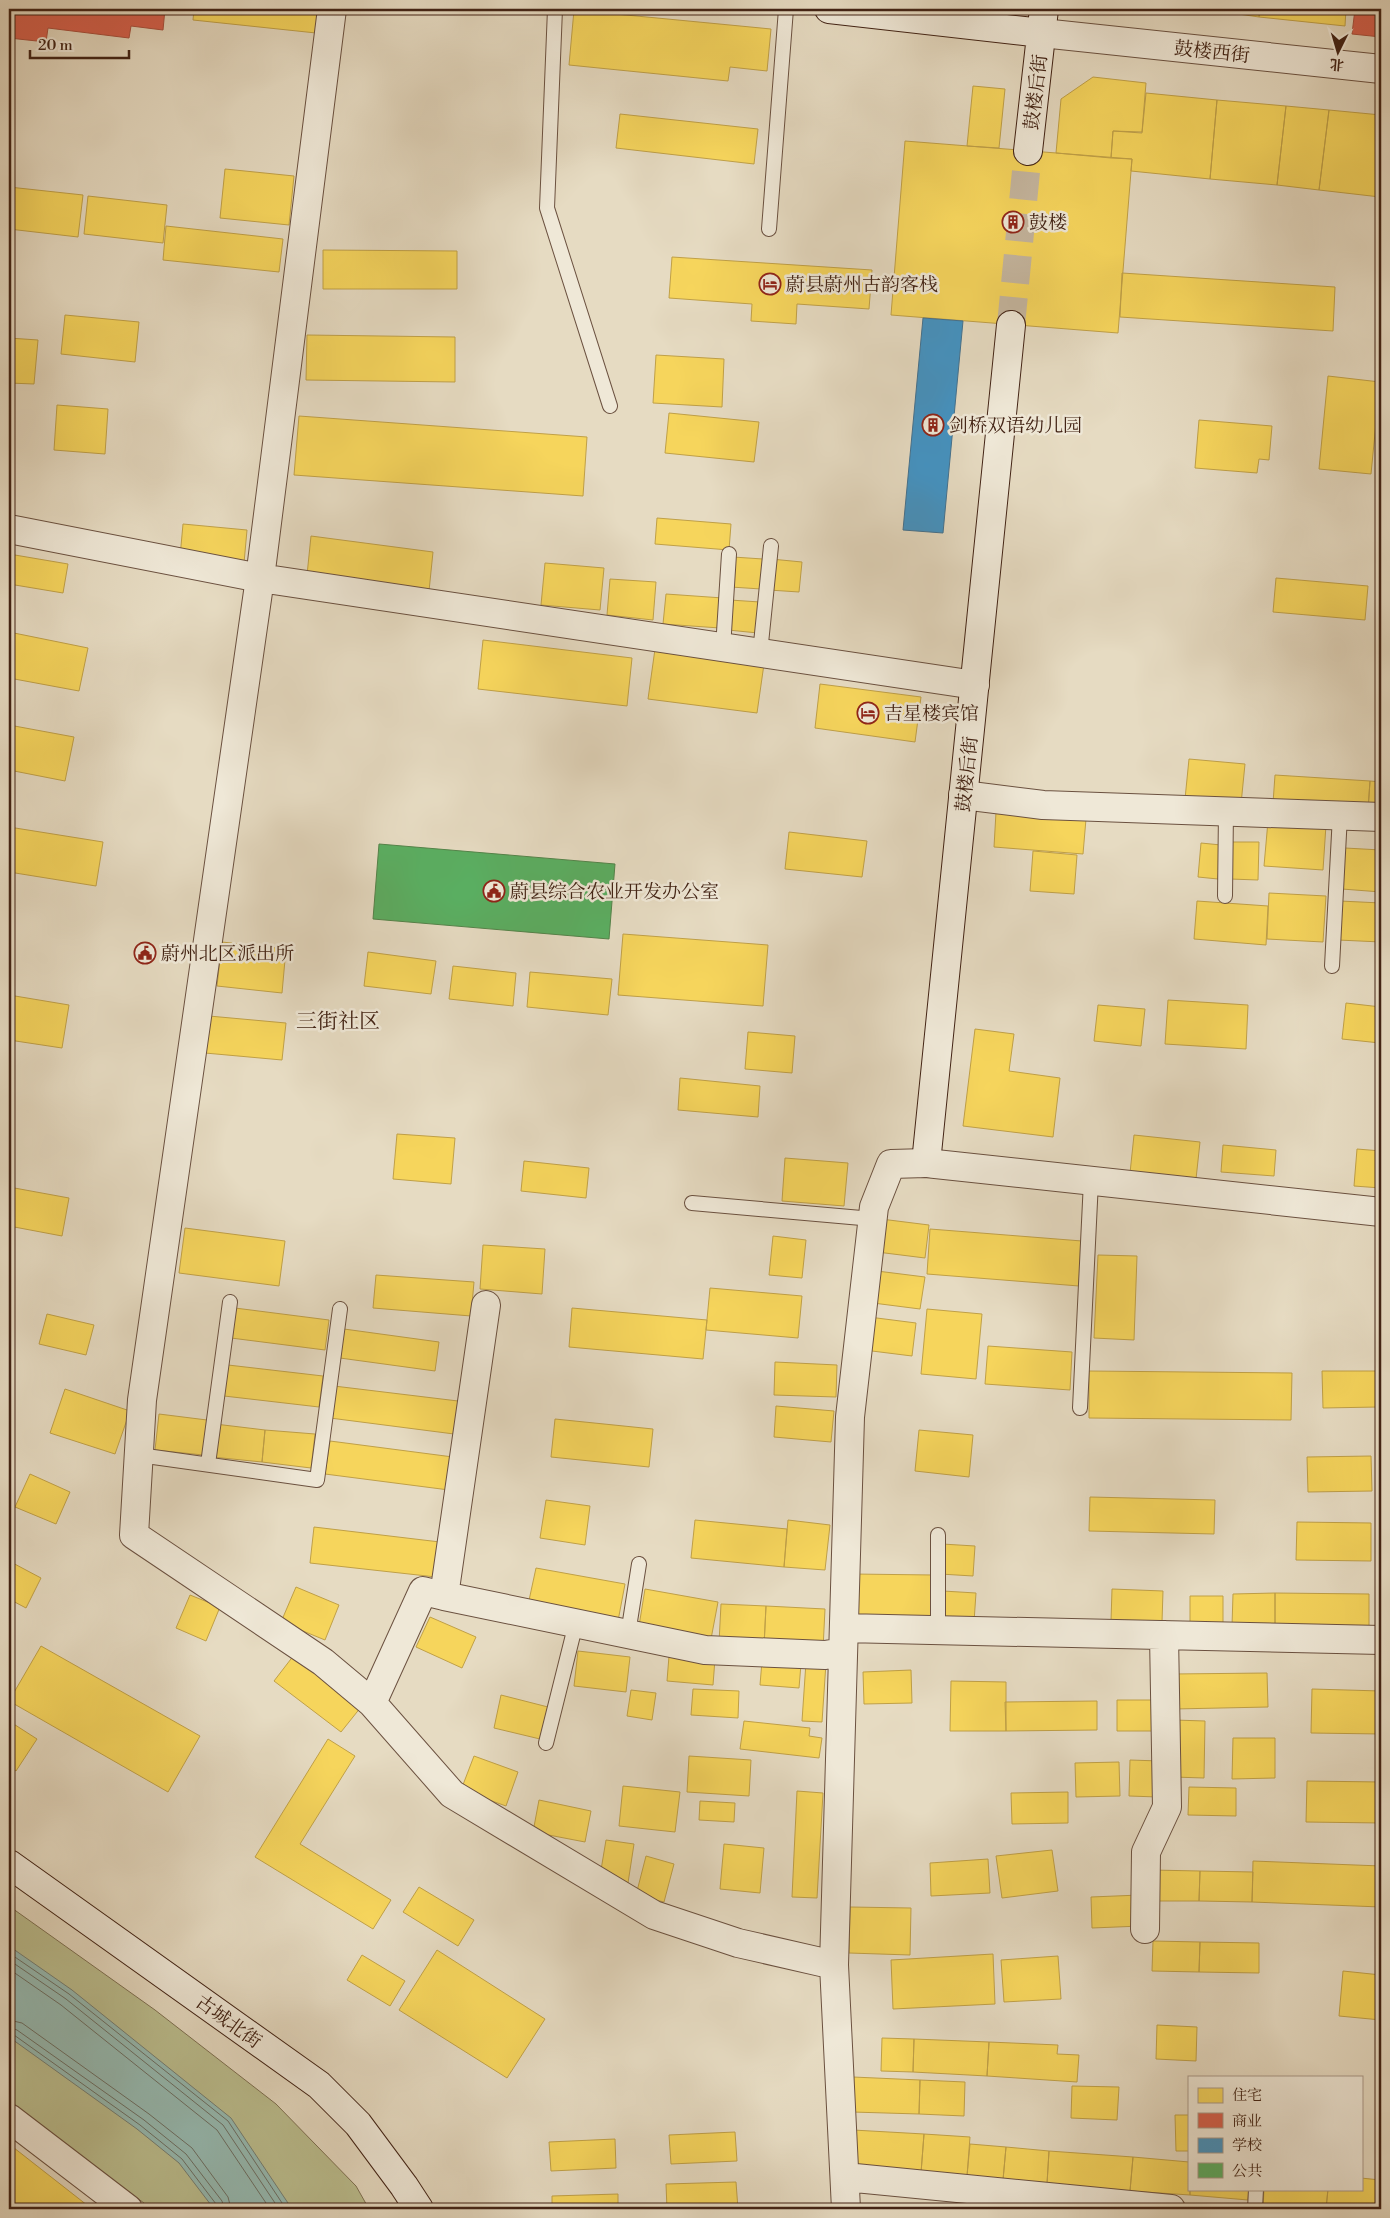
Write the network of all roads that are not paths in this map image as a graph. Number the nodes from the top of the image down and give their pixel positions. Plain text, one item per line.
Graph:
1 (332, 9) edge
2 (555, 9) edge
3 (786, 9) edge
4 (829, 9) edge
5 (1043, 21) edge
6 (1381, 69) edge
7 (1028, 151) tunnel mouth
8 (769, 229) dead end
9 (1011, 325) tunnel mouth
10 (610, 406) dead end
11 (9, 529) edge
12 (771, 546) dead end
13 (729, 554) dead end
14 (260, 578) junction
15 (723, 648) junction
16 (760, 653) junction
17 (975, 685) junction
18 (963, 794) junction
19 (1226, 811) junction
20 (1340, 816) junction
21 (1381, 817) edge
22 (1225, 896) dead end
23 (1332, 966) dead end
24 (926, 1163) junction
25 (1091, 1181) junction
26 (692, 1204) dead end
27 (1381, 1212) edge
28 (873, 1219) junction
29 (230, 1302) dead end
30 (486, 1305) dead end
31 (340, 1308) dead end
32 (1080, 1408) dead end
33 (139, 1455) junction
34 (208, 1464) junction
35 (938, 1534) dead end
36 (639, 1564) dead end
37 (444, 1596) junction
38 (576, 1623) junction
39 (938, 1630) junction
40 (628, 1634) junction
41 (1164, 1635) junction
42 (843, 1640) junction
43 (1381, 1640) edge
44 (372, 1703) junction
45 (546, 1743) dead end
46 (9, 1864) edge
47 (1145, 1929) dead end
48 (834, 1965) junction
49 (9, 2118) edge
50 (845, 2177) junction
51 (1256, 2190) edge
52 (128, 2209) edge
53 (418, 2209) edge
54 (846, 2209) edge
55 (1171, 2209) edge
56 (1255, 2209) edge

1 - 14 street
2 - 10 lane
3 - 8 lane
4 - 5 street, 鼓楼西街
5 - 6 street, 鼓楼西街
5 - 7 street, 鼓楼后街
9 - 17 street, 鼓楼后街
11 - 14 street
12 - 16 lane
13 - 15 lane
14 - 15 street
14 - 33 street
15 - 16 street
16 - 17 street
17 - 18 street, 鼓楼后街
18 - 19 street
18 - 24 street, 鼓楼后街
19 - 20 street
19 - 22 lane
20 - 21 street
20 - 23 lane
24 - 25 street
24 - 28 street
25 - 27 street
25 - 32 lane
26 - 28 lane
28 - 42 street
29 - 34 lane
30 - 37 street
31 - 34 lane
33 - 34 lane
33 - 44 street
35 - 39 lane
36 - 40 lane
37 - 38 street
37 - 44 street
38 - 40 street
38 - 45 lane
39 - 41 street
39 - 42 street
40 - 42 street
41 - 43 street
41 - 47 street
42 - 48 street
44 - 48 street
46 - 53 street, 古城北街
48 - 50 street
49 - 52 street
50 - 54 street
50 - 55 street
51 - 56 lane

